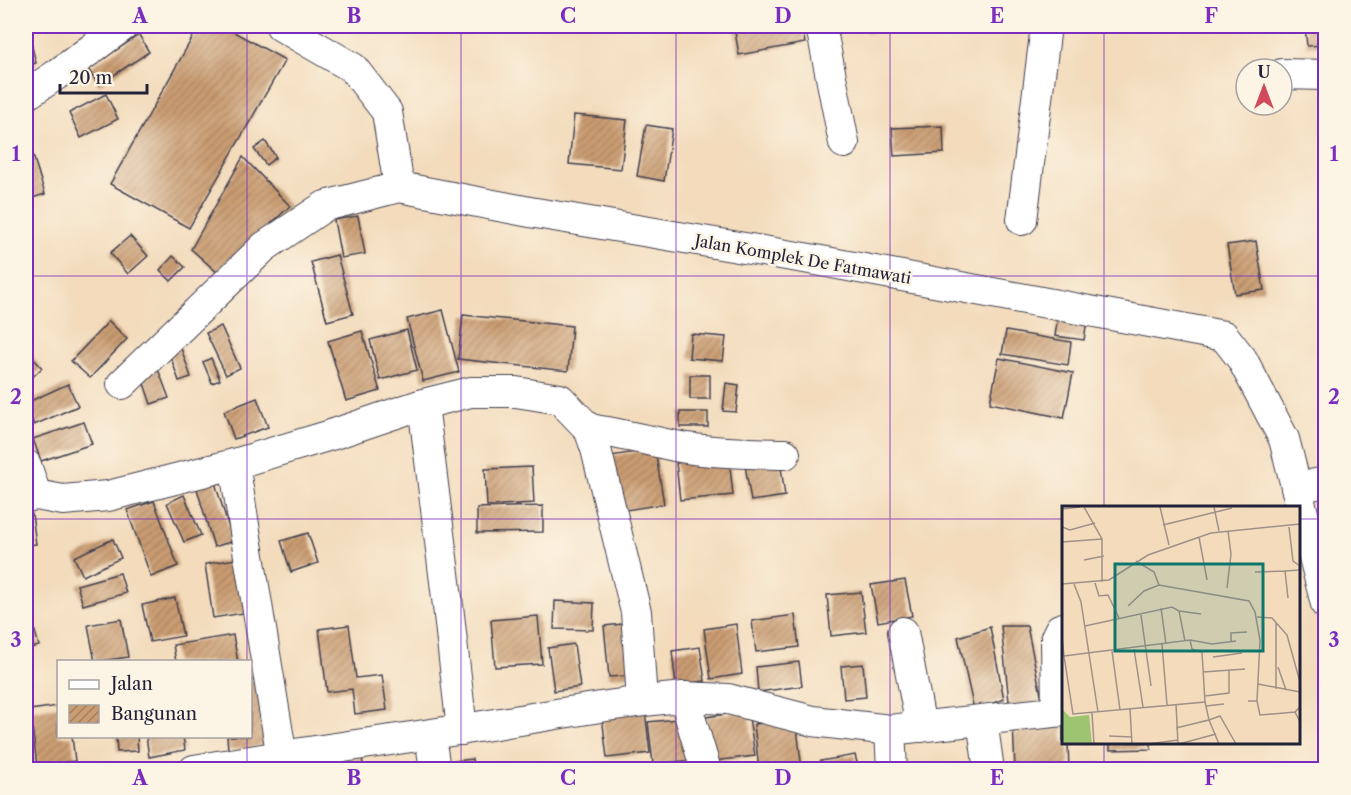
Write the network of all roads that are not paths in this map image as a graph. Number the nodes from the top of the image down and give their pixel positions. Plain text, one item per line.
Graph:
1 (123, 26) edge
2 (281, 26) edge
3 (821, 26) edge
4 (1046, 26) edge
5 (1294, 74) edge
6 (1326, 75) edge
7 (26, 95) edge
8 (844, 143) dead end
9 (399, 187) junction
10 (1022, 220) dead end
11 (122, 384) dead end
12 (423, 404) junction
13 (589, 429) junction
14 (786, 454) dead end
15 (234, 464) junction
16 (26, 465) edge
17 (1326, 482) edge
18 (1296, 488) junction
19 (31, 496) edge
20 (1326, 604) edge
21 (1062, 628) edge
22 (903, 632) dead end
23 (684, 697) junction
24 (642, 701) junction
25 (1060, 711) edge
26 (982, 720) junction
27 (921, 727) junction
28 (462, 730) junction
29 (890, 730) junction
30 (430, 735) junction
31 (283, 762) edge
32 (194, 770) edge
33 (435, 770) edge
34 (706, 770) edge
35 (892, 770) edge
36 (989, 770) edge

1 - 7 street
2 - 9 street
3 - 8 street
4 - 10 street
5 - 6 street
9 - 11 street
9 - 18 street, Jalan Komplek De Fatmawati
12 - 13 street
12 - 15 street
12 - 28 street
13 - 14 street
13 - 24 street
15 - 19 street
15 - 31 street
16 - 19 street
17 - 18 street
18 - 20 street, Jalan Komplek De Fatmawati
21 - 25 street
22 - 27 street
23 - 24 street
23 - 29 street
23 - 34 street
24 - 28 street
25 - 26 street
26 - 27 street
26 - 36 street
27 - 29 street
28 - 30 street
29 - 35 street
30 - 31 street
30 - 33 street
31 - 32 street

